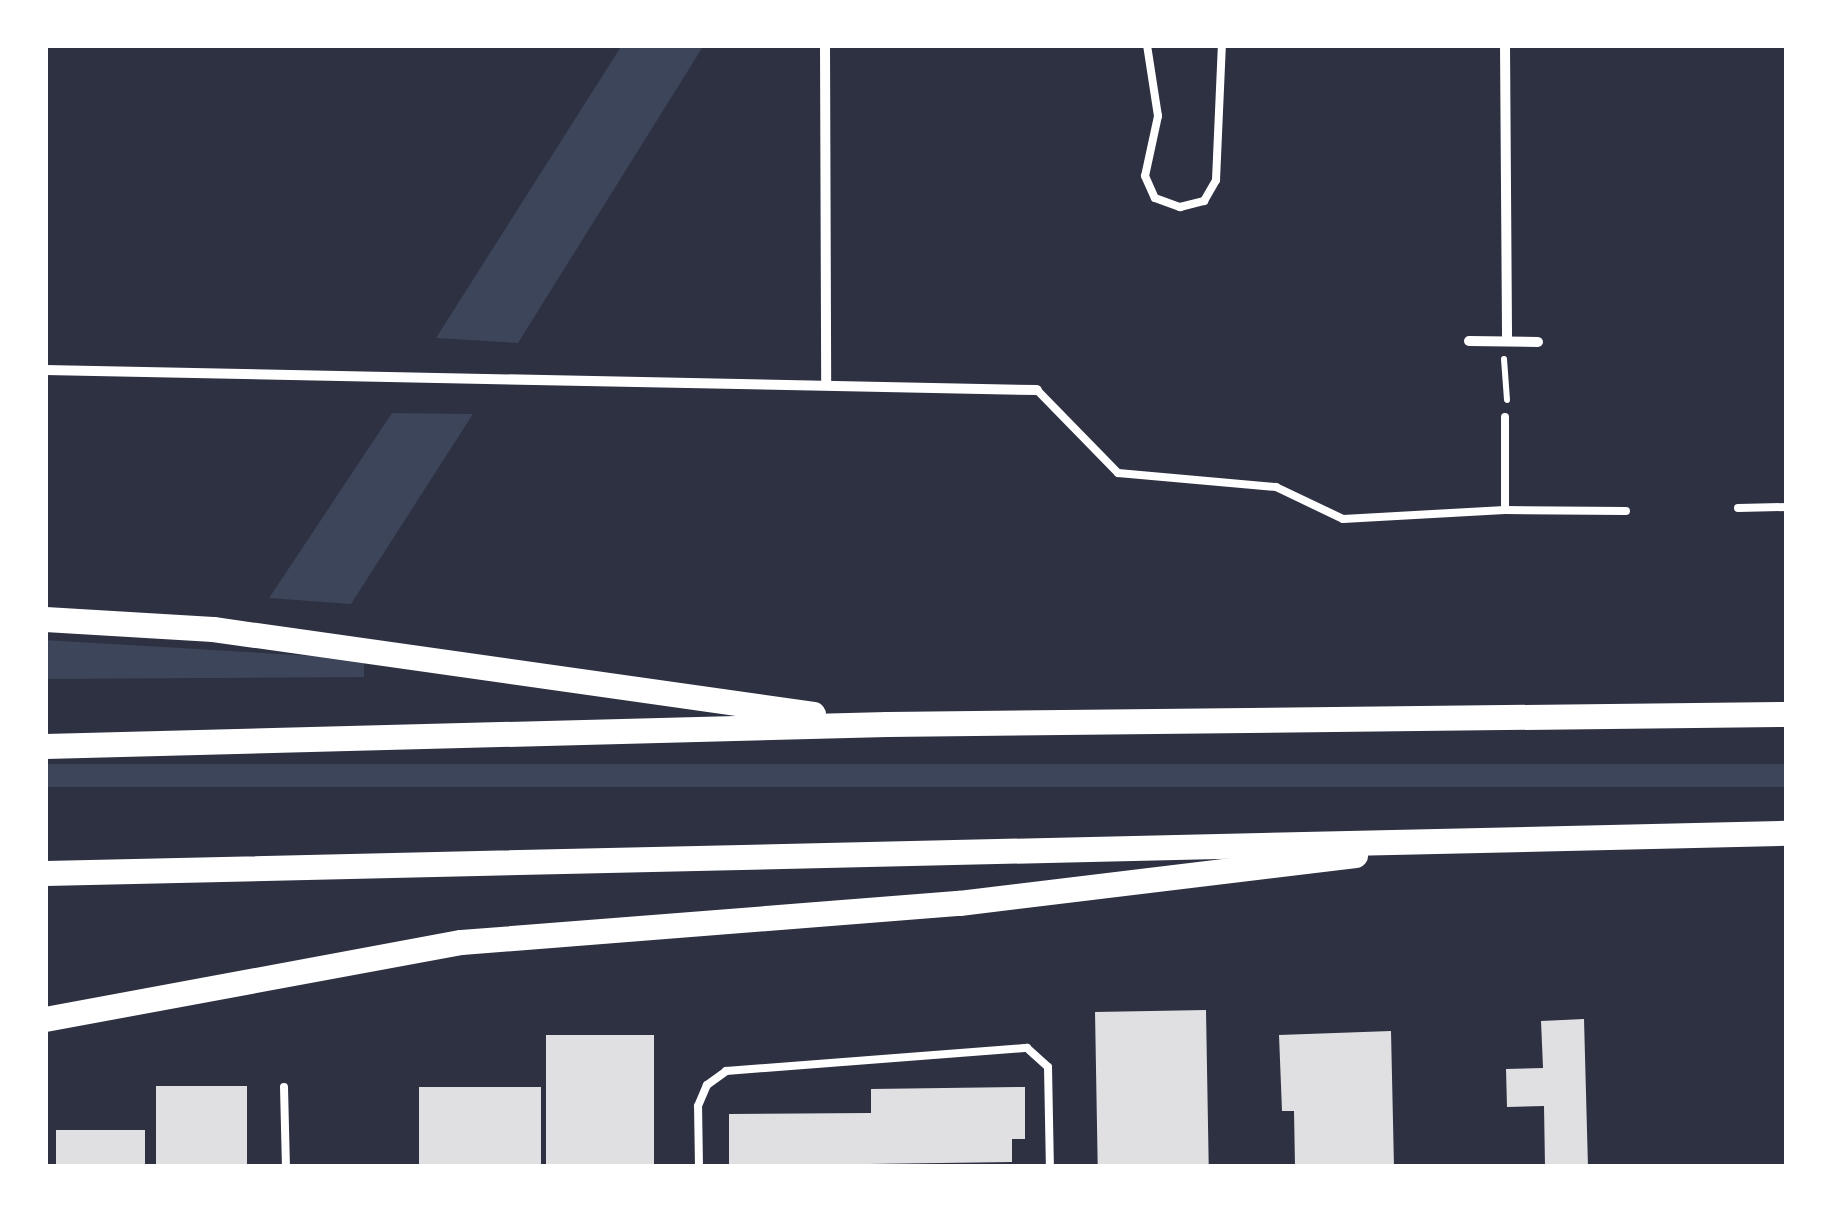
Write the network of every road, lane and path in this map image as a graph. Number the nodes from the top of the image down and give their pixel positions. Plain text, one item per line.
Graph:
1 (824, 45) edge
2 (1147, 45) edge
3 (1222, 45) edge
4 (1506, 45) edge
5 (1507, 338) junction
6 (1469, 341) dead end
7 (1538, 342) dead end
8 (45, 370) edge
9 (826, 384) junction
10 (1037, 390) joint
11 (1505, 417) joint
12 (1787, 507) edge
13 (1738, 508) dead end
14 (1504, 510) junction
15 (1626, 511) dead end
16 (45, 618) edge
17 (1787, 714) edge
18 (887, 724) junction
19 (45, 746) edge
20 (1787, 832) edge
21 (1484, 839) junction
22 (45, 873) edge
23 (45, 1018) edge
24 (284, 1086) dead end
25 (286, 1167) edge
26 (699, 1167) edge
27 (1050, 1167) edge

1 - 9 street
2 - 3 lane
4 - 5 street
5 - 6 street
5 - 7 street
5 - 11 path
8 - 9 street
9 - 10 street
10 - 14 lane
11 - 14 lane
12 - 13 lane
14 - 15 lane
16 - 18 highway
17 - 18 highway
18 - 19 highway
20 - 21 highway
21 - 22 highway
21 - 23 highway
24 - 25 lane
26 - 27 lane

